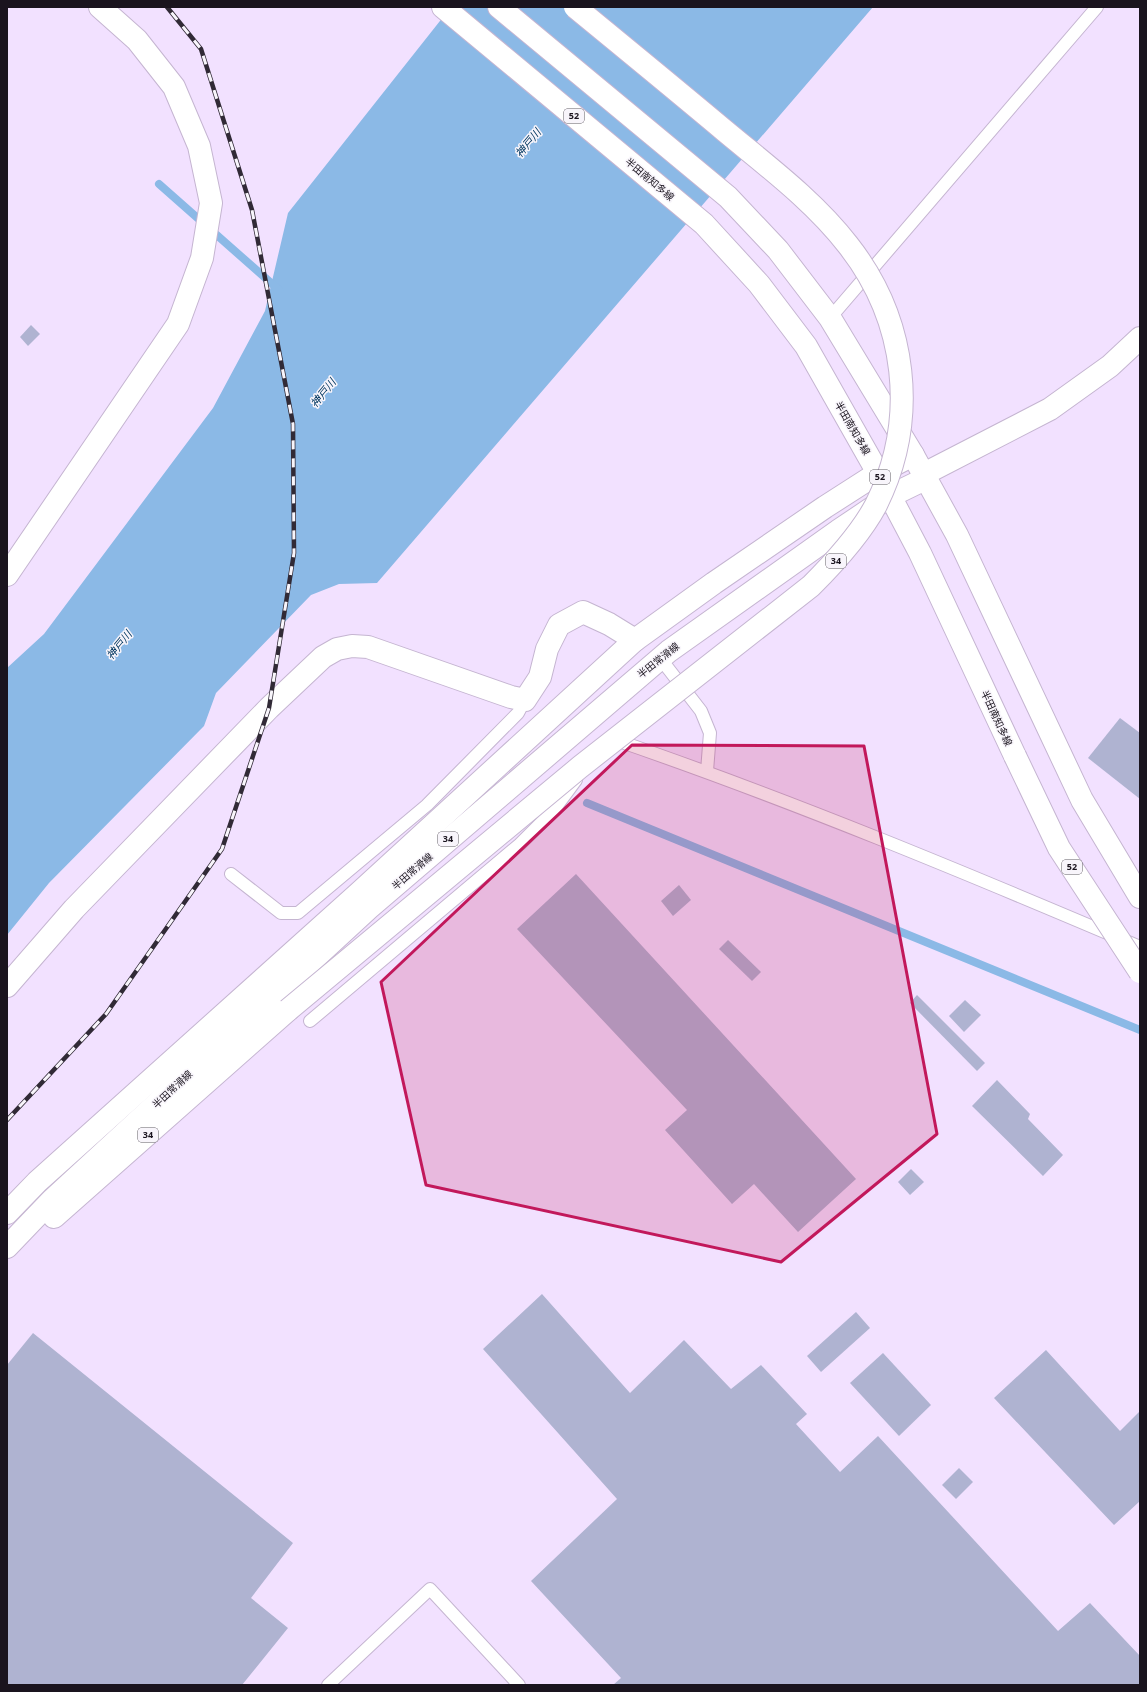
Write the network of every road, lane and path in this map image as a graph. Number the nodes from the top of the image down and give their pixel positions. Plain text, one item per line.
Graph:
1 (100, 7) edge
2 (443, 7) edge
3 (498, 7) edge
4 (575, 7) edge
5 (1097, 7) edge
6 (830, 318) junction
7 (1140, 338) edge
8 (921, 469) junction
9 (878, 473) junction
10 (890, 496) junction
11 (7, 575) edge
12 (635, 640) junction
13 (660, 658) junction
14 (525, 700) junction
15 (707, 771) junction
16 (231, 874) dead end
17 (1140, 897) edge
18 (1140, 947) edge
19 (1140, 972) edge
20 (7, 986) edge
21 (310, 1021) dead end
22 (7, 1213) edge
23 (7, 1247) edge
24 (7, 1258) edge
25 (328, 1685) edge
26 (519, 1685) edge

1 - 11 main road
2 - 9 main road, 半田南知多線 / 52
3 - 6 main road
4 - 24 main road, 34, bridge
5 - 6 lane
6 - 8 main road
7 - 8 main road
8 - 9 main road, 半田常滑線 / 34
8 - 10 main road, 半田常滑線 / 34
8 - 17 main road
9 - 10 main road, 半田南知多線 / 52
9 - 12 main road, 半田常滑線 / 34
10 - 13 main road, 半田常滑線 / 34
10 - 19 main road, 半田南知多線 / 52, bridge
12 - 14 main road
12 - 22 main road, 半田常滑線 / 34
13 - 15 lane
13 - 23 main road, 半田常滑線 / 34
14 - 16 lane
14 - 20 main road
15 - 18 lane
15 - 21 lane
25 - 26 lane

